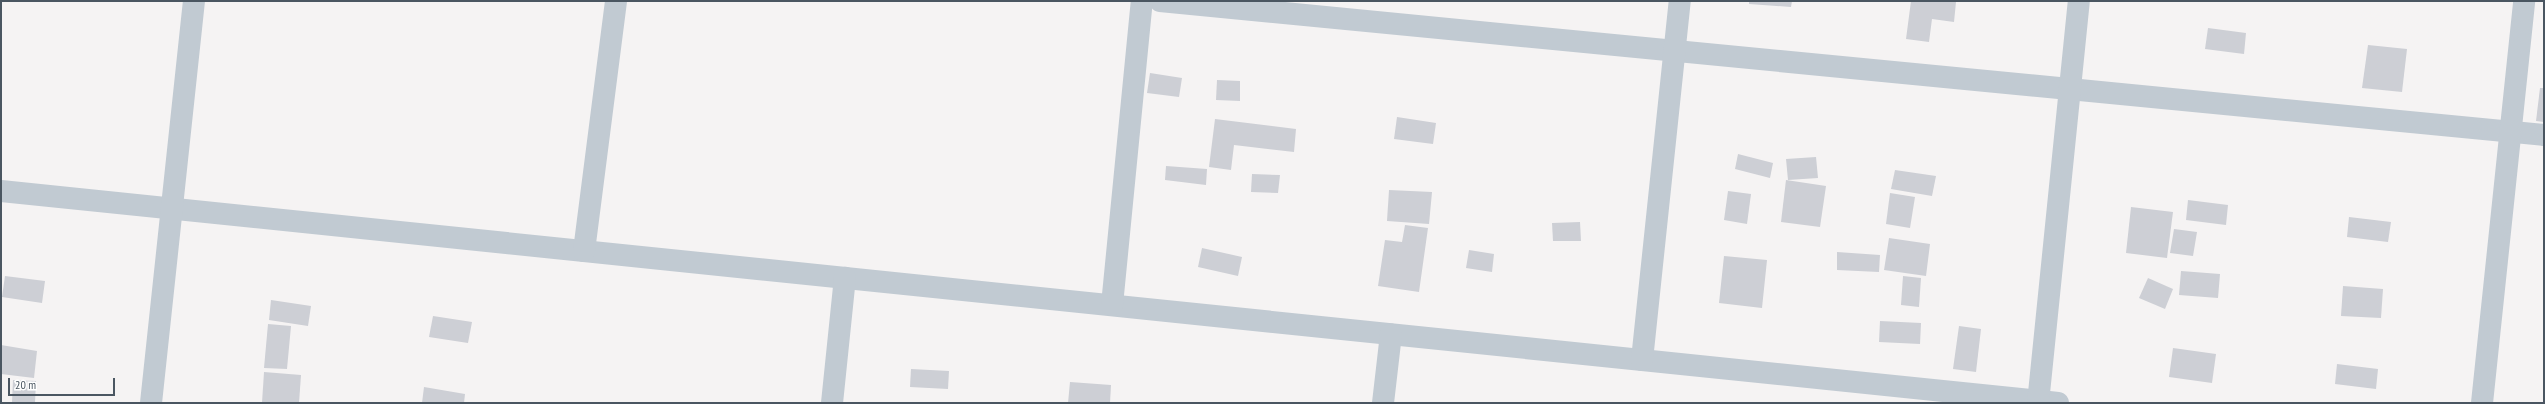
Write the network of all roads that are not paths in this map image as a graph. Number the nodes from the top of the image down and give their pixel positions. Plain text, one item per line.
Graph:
1 (194, 1) edge
2 (616, 1) edge
3 (1142, 1) edge
4 (1160, 1) edge
5 (1680, 1) edge
6 (2079, 1) edge
7 (2524, 1) edge
8 (1674, 50) junction
9 (2070, 89) junction
10 (2510, 132) junction
11 (2544, 135) edge
12 (1, 191) edge
13 (172, 208) junction
14 (584, 251) junction
15 (845, 278) junction
16 (1112, 305) junction
17 (1390, 334) junction
18 (1642, 360) junction
19 (2045, 402) edge
20 (151, 403) edge
21 (832, 403) edge
22 (1383, 403) edge
23 (2482, 403) edge

1 - 13 street
2 - 14 street
3 - 16 street
4 - 8 street
5 - 8 street
6 - 9 street
7 - 10 street
8 - 9 street
8 - 18 street
9 - 10 street
9 - 19 street
10 - 11 street
10 - 23 street
12 - 13 street
13 - 14 street
13 - 20 street
14 - 15 street
15 - 16 street
15 - 21 street
16 - 17 street
17 - 18 street
17 - 22 street
18 - 19 street

